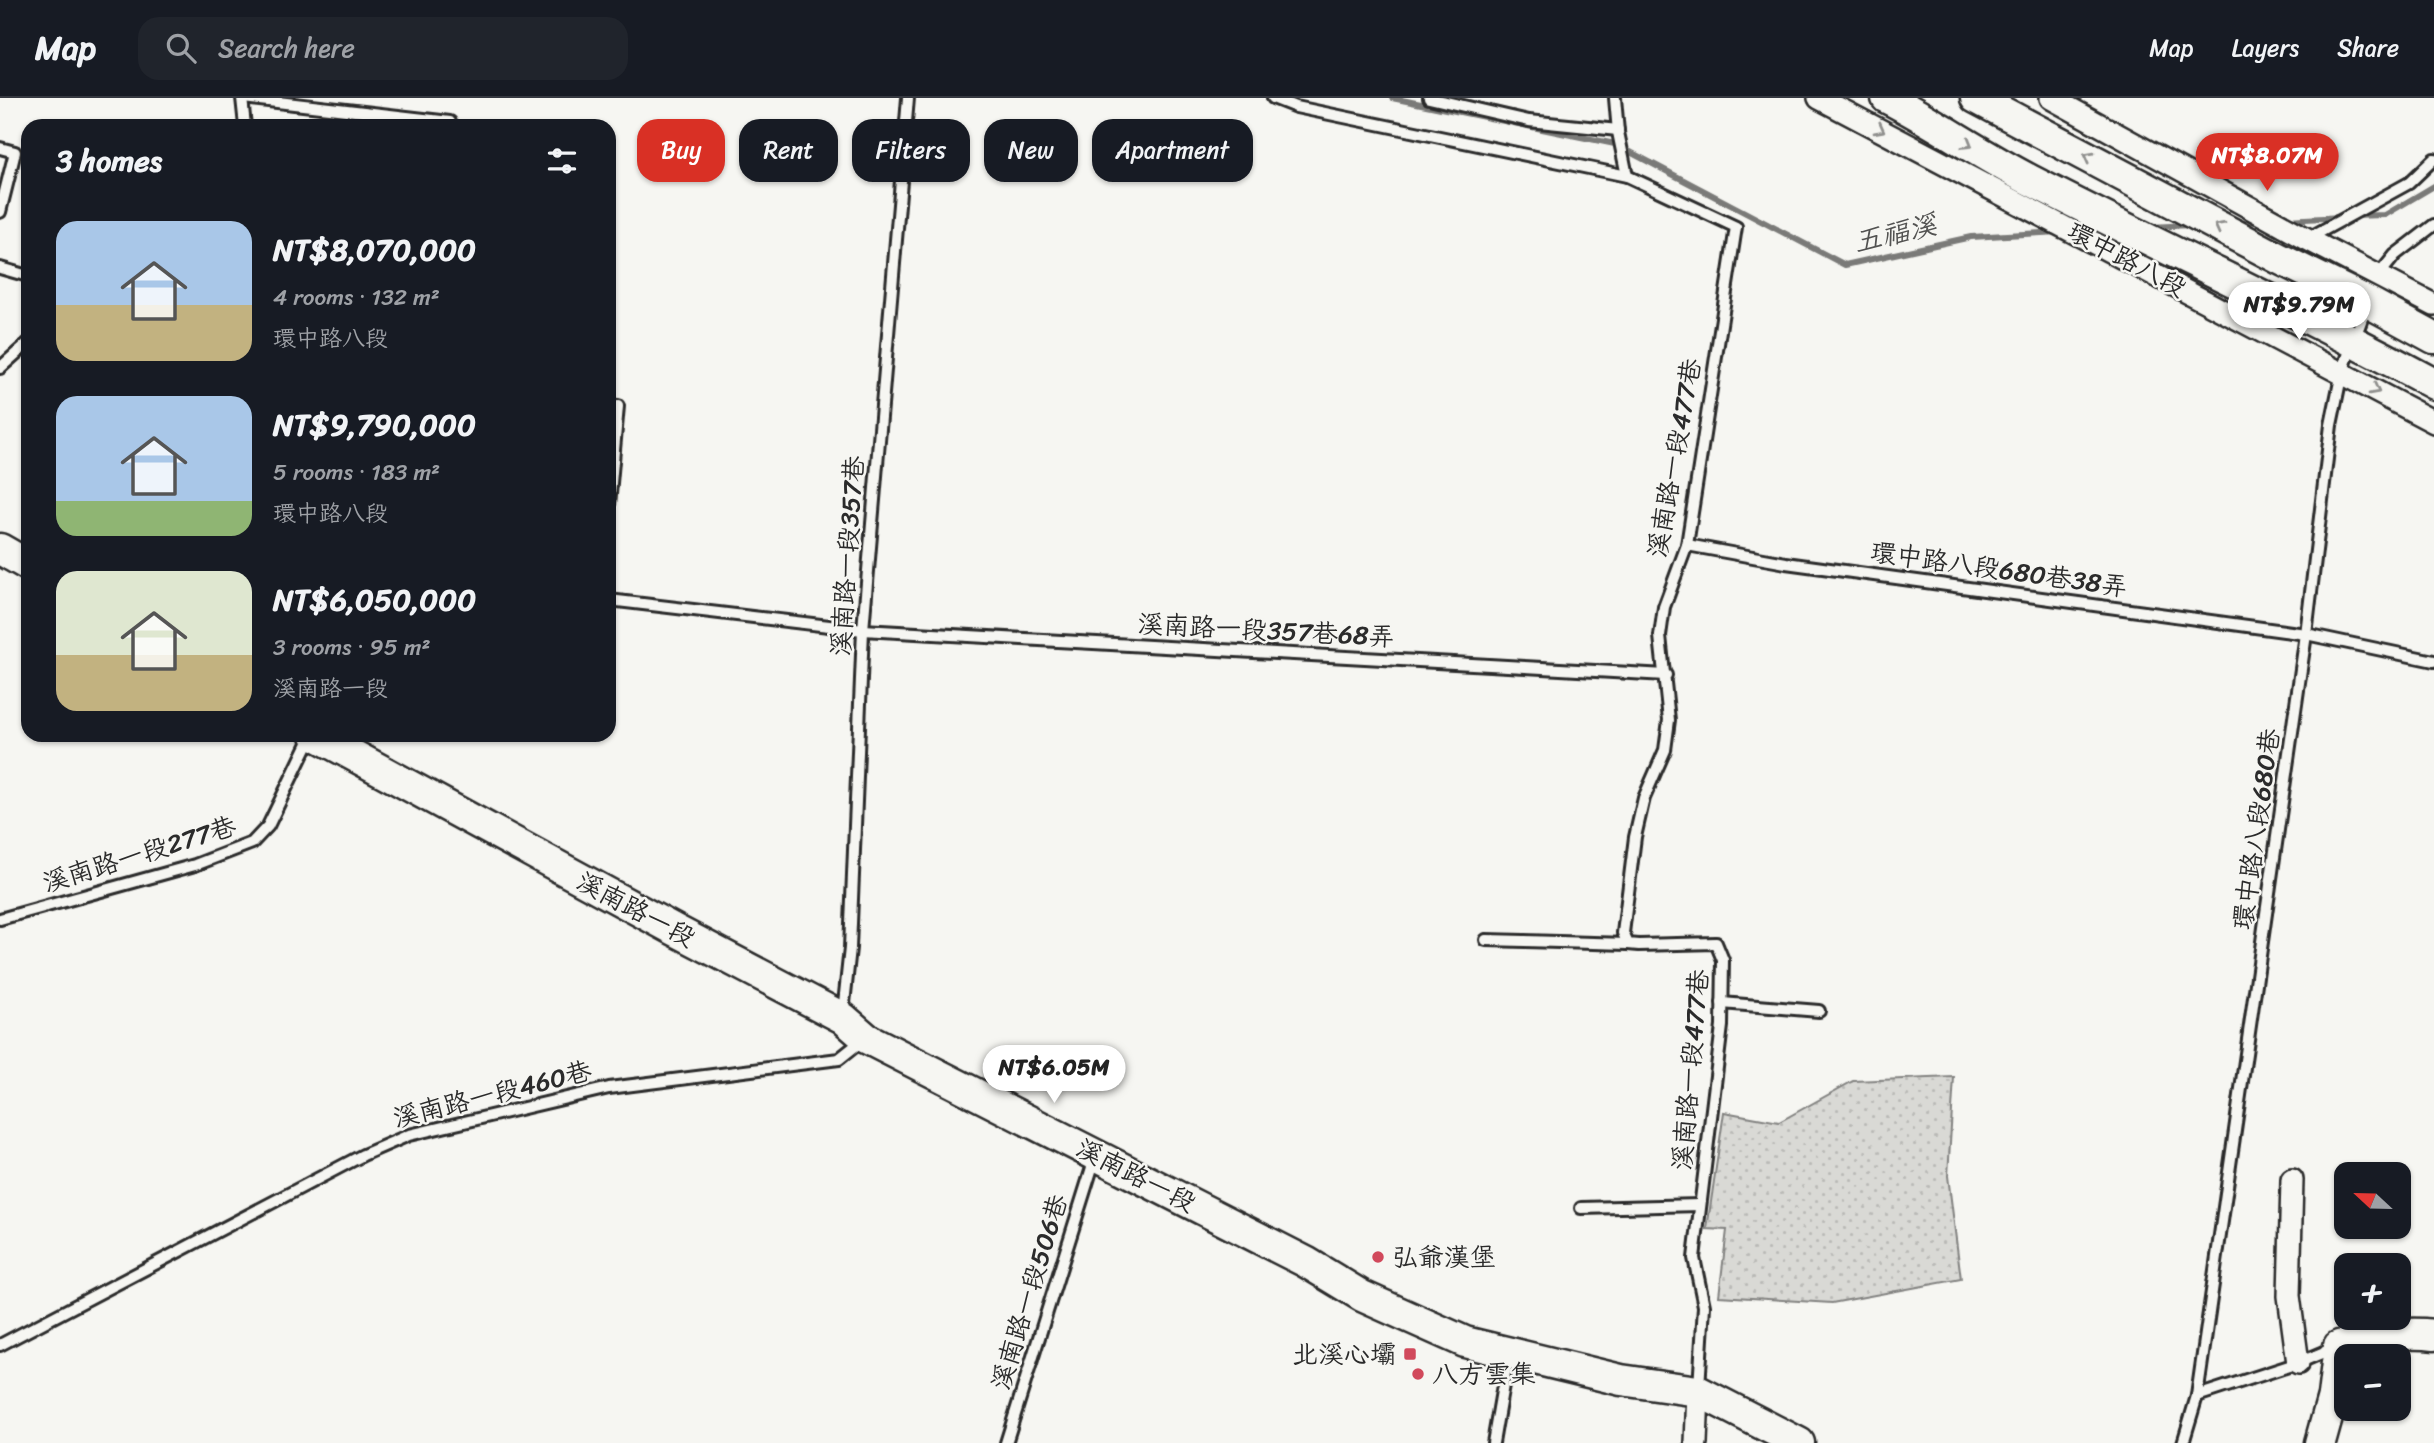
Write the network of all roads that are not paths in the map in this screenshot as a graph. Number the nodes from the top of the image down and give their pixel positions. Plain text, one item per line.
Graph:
1 (243, 98) edge
2 (908, 98) edge
3 (1273, 98) edge
4 (1429, 98) edge
5 (1615, 98) edge
6 (1819, 98) edge
7 (1887, 98) edge
8 (1976, 98) edge
9 (2051, 98) edge
10 (244, 119) edge
11 (424, 119) edge
12 (1618, 131) junction
13 (0, 148) edge
14 (2434, 159) edge
15 (1627, 176) junction
16 (0, 212) edge
17 (2434, 225) edge
18 (2306, 239) junction
19 (0, 268) edge
20 (21, 274) edge
21 (2373, 288) junction
22 (2434, 305) edge
23 (2434, 338) edge
24 (2354, 340) junction
25 (21, 349) edge
26 (0, 368) edge
27 (2342, 372) junction
28 (2434, 384) edge
29 (618, 405) dead end
30 (616, 421) edge
31 (2434, 422) edge
32 (1686, 545) junction
33 (0, 549) edge
34 (21, 561) edge
35 (616, 601) edge
36 (863, 630) junction
37 (2306, 634) junction
38 (2434, 661) edge
39 (1666, 675) junction
40 (310, 742) edge
41 (327, 742) edge
42 (0, 919) edge
43 (1486, 940) dead end
44 (1628, 944) junction
45 (1722, 1003) junction
46 (1819, 1011) dead end
47 (843, 1018) junction
48 (866, 1038) junction
49 (1096, 1155) junction
50 (2292, 1180) dead end
51 (1700, 1205) junction
52 (1581, 1208) dead end
53 (2434, 1335) edge
54 (2346, 1344) edge
55 (0, 1345) edge
56 (2334, 1348) edge
57 (1508, 1354) junction
58 (2298, 1363) junction
59 (2334, 1388) edge
60 (1698, 1391) junction
61 (2197, 1396) junction
62 (1006, 1443) edge
63 (1493, 1443) edge
64 (1696, 1443) edge
65 (1799, 1443) edge
66 (2183, 1443) edge
67 (2320, 1443) edge

1 - 10 lane
1 - 11 lane
2 - 36 lane, 溪南路一段357巷
3 - 15 lane
4 - 12 lane
5 - 12 lane
6 -> 27 street, 環中路八段
7 -> 24 main road, 環中路八段
21 -> 8 main road
9 - 18 street
12 - 15 lane
13 - 16 lane
14 - 18 lane
15 - 32 lane, 溪南路一段477巷
17 - 21 lane
18 - 21 street
19 - 20 lane
21 - 22 street
21 - 23 main road
21 - 24 lane, 環中路八段680巷
24 - 27 lane, 環中路八段680巷
24 - 28 main road, 環中路八段
25 - 26 lane
27 -> 31 street, 環中路八段
27 - 37 lane, 環中路八段680巷
29 - 30 lane
32 - 37 lane, 環中路八段680巷38弄
32 - 39 lane, 溪南路一段477巷
33 - 34 main road
35 - 36 lane
36 - 39 lane, 溪南路一段357巷68弄
36 - 47 lane, 溪南路一段357巷
37 - 38 lane, 環中路八段680巷38弄
37 - 61 lane, 環中路八段680巷
39 - 44 lane, 溪南路一段477巷
40 - 42 lane, 溪南路一段277巷
41 - 47 main road, 溪南路一段
43 - 44 lane
44 - 45 lane, 溪南路一段477巷
45 - 46 lane
45 - 51 lane, 溪南路一段477巷
47 - 48 main road, 溪南路一段
48 - 49 main road, 溪南路一段
48 - 55 lane, 溪南路一段460巷
49 - 57 main road, 溪南路一段
49 - 62 lane, 溪南路一段506巷
50 - 58 street
51 - 52 lane
51 - 60 lane, 溪南路一段477巷
53 - 54 main road
56 - 58 lane
57 - 60 main road, 溪南路一段
57 - 63 lane
58 - 61 lane
59 - 67 main road
60 - 64 street
60 - 65 main road, 溪南路一段
61 - 66 lane, 環中路八段680巷

